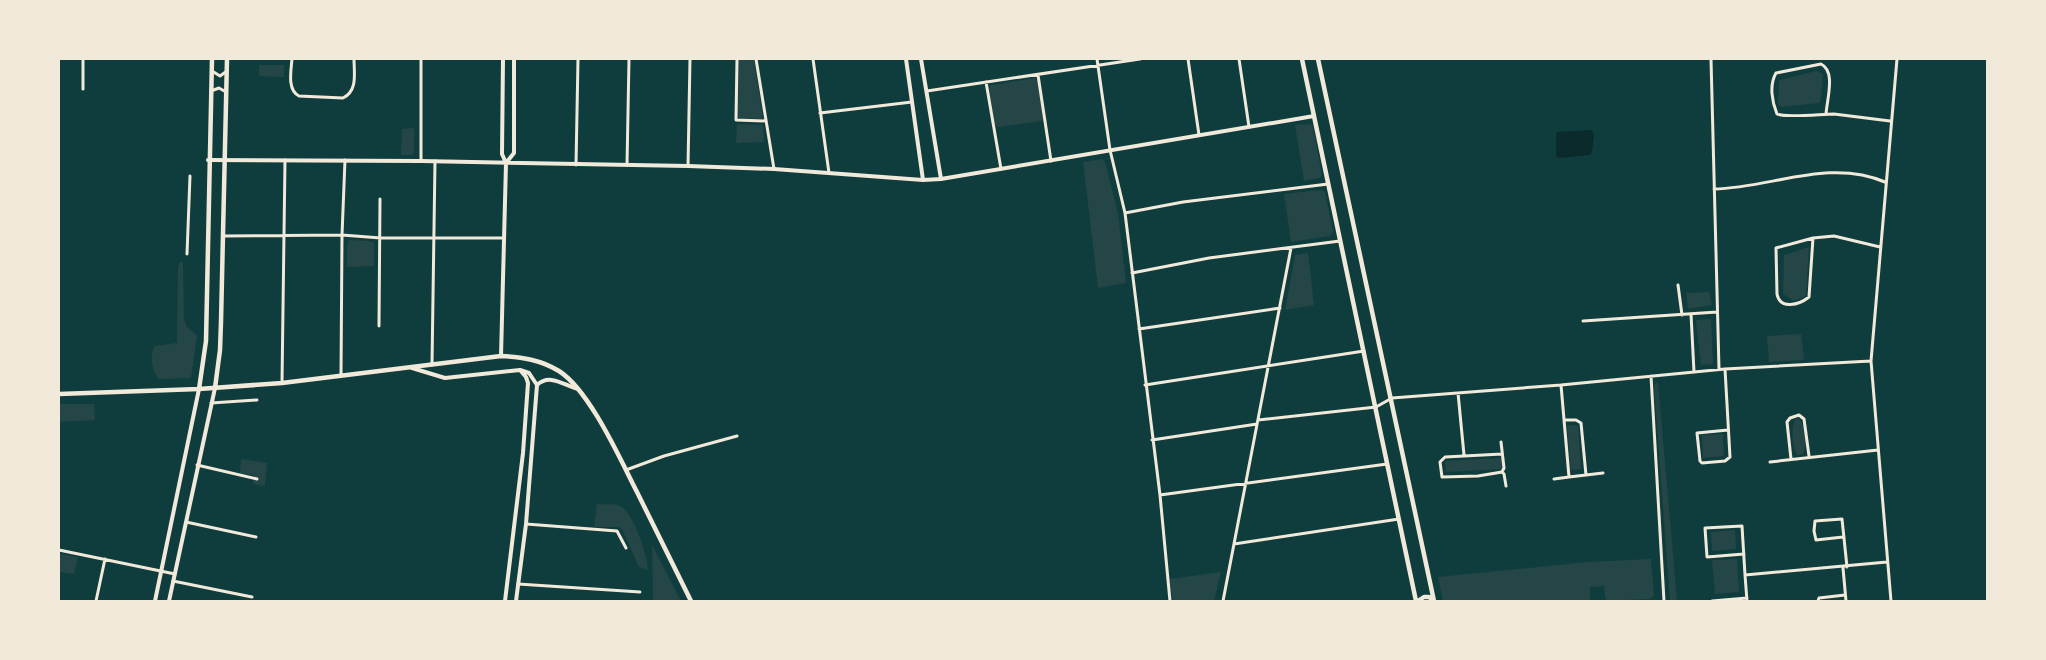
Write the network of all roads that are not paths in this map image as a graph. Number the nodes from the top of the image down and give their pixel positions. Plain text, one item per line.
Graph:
1 (83, 59) edge
2 (212, 59) edge
3 (227, 59) edge
4 (292, 59) edge
5 (354, 59) edge
6 (421, 59) edge
7 (503, 59) edge
8 (514, 59) edge
9 (578, 59) edge
10 (629, 59) edge
11 (690, 59) edge
12 (736, 59) edge
13 (756, 59) edge
14 (813, 59) edge
15 (906, 59) edge
16 (922, 59) edge
17 (1098, 59) edge
18 (1140, 59) edge
19 (1188, 59) edge
20 (1239, 59) edge
21 (1302, 59) edge
22 (1318, 59) edge
23 (1711, 59) edge
24 (1897, 59) edge
25 (1098, 64) junction
26 (212, 71) junction
27 (227, 71) junction
28 (1038, 74) junction
29 (986, 82) junction
30 (83, 88) dead end
31 (927, 91) junction
32 (210, 92) junction
33 (226, 92) junction
34 (912, 102) junction
35 (820, 113) junction
36 (1826, 114) junction
37 (1314, 116) junction
38 (1890, 120) junction
39 (766, 121) junction
40 (1249, 127) junction
41 (1199, 135) junction
42 (1110, 150) junction
43 (226, 159) junction
44 (208, 160) junction
45 (285, 160) junction
46 (345, 160) junction
47 (421, 160) junction
48 (1051, 160) junction
49 (435, 161) junction
50 (506, 163) junction
51 (576, 165) junction
52 (627, 165) junction
53 (688, 166) junction
54 (774, 169) junction
55 (1001, 169) junction
56 (829, 173) junction
57 (190, 176) dead end
58 (941, 179) junction
59 (923, 180) junction
60 (1885, 182) junction
61 (1328, 184) junction
62 (1714, 189) junction
63 (380, 199) dead end
64 (1125, 213) junction
65 (342, 235) junction
66 (223, 236) junction
67 (285, 236) junction
68 (381, 238) junction
69 (435, 238) junction
70 (503, 238) junction
71 (1813, 238) junction
72 (1340, 241) junction
73 (1291, 248) junction
74 (1880, 248) junction
75 (187, 254) dead end
76 (1132, 272) junction
77 (1678, 286) dead end
78 (1280, 308) junction
79 (1717, 312) junction
80 (1691, 314) junction
81 (1682, 315) junction
82 (1583, 321) dead end
83 (379, 326) dead end
84 (1139, 329) junction
85 (1364, 351) junction
86 (501, 356) junction
87 (1871, 361) junction
88 (1269, 365) junction
89 (432, 366) junction
90 (412, 368) junction
91 (1719, 369) junction
92 (1725, 369) junction
93 (520, 370) junction
94 (1694, 372) junction
95 (341, 376) junction
96 (1651, 376) junction
97 (438, 377) junction
98 (282, 383) junction
99 (537, 385) junction
100 (1145, 385) junction
101 (1561, 385) junction
102 (214, 388) junction
103 (199, 389) junction
104 (578, 390) junction
105 (1458, 393) junction
106 (59, 394) edge
107 (1392, 398) junction
108 (257, 400) dead end
109 (211, 403) junction
110 (1376, 407) junction
111 (1564, 420) junction
112 (1257, 422) junction
113 (1728, 430) junction
114 (737, 436) dead end
115 (1152, 440) junction
116 (1501, 442) dead end
117 (1878, 450) junction
118 (1502, 454) junction
119 (1464, 455) junction
120 (1809, 456) junction
121 (1791, 459) junction
122 (1770, 462) dead end
123 (1388, 464) junction
124 (197, 465) junction
125 (625, 470) junction
126 (1502, 472) junction
127 (1603, 473) dead end
128 (1586, 475) junction
129 (1569, 477) junction
130 (257, 478) dead end
131 (1554, 479) dead end
132 (1246, 482) junction
133 (1506, 486) dead end
134 (1160, 495) junction
135 (1399, 519) junction
136 (186, 522) junction
137 (526, 524) junction
138 (256, 537) dead end
139 (1844, 537) junction
140 (1234, 544) junction
141 (626, 548) dead end
142 (59, 550) edge
143 (1744, 554) junction
144 (105, 559) junction
145 (1888, 562) junction
146 (1845, 567) junction
147 (161, 571) junction
148 (175, 574) junction
149 (1745, 574) junction
150 (173, 581) junction
151 (518, 584) junction
152 (640, 592) dead end
153 (1845, 595) junction
154 (252, 597) dead end
155 (1747, 600) edge
156 (96, 601) edge
157 (156, 601) edge
158 (169, 601) edge
159 (505, 601) edge
160 (516, 601) edge
161 (692, 601) edge
162 (1170, 601) edge
163 (1223, 601) edge
164 (1417, 601) edge
165 (1434, 601) edge
166 (1664, 601) edge
167 (1712, 601) edge
168 (1818, 601) edge
169 (1846, 601) edge
170 (1891, 601) edge

1 - 30 street
2 - 26 main road
3 - 27 main road
4 - 5 street
6 - 47 street
7 - 50 street
8 - 50 street
9 - 51 street
10 - 52 street
11 - 53 street
12 - 39 street
13 - 39 street
14 - 35 street
15 - 34 street
16 - 31 street
17 - 25 street
18 - 25 street
19 - 41 street
20 - 40 street
21 - 37 main road
22 - 107 main road
23 - 62 street
24 - 38 street
25 - 28 street
25 - 42 street
26 - 27 street
26 - 32 main road
27 - 33 main road
28 - 29 street
28 - 48 street
29 - 31 street
29 - 55 street
31 - 58 street
32 - 33 street
32 - 44 main road
33 - 43 main road
34 - 35 street
34 - 59 street
35 - 56 street
36 - 36 street
36 - 38 street
37 - 40 street
37 - 61 main road
38 - 60 street
39 - 54 street
40 - 41 street
41 - 42 street
42 - 48 street
42 - 64 street
43 - 44 street
43 - 45 street
43 - 66 main road
44 - 103 main road
45 - 46 street
45 - 67 street
46 - 47 street
46 - 65 street
47 - 49 street
48 - 55 street
49 - 50 street
49 - 69 street
50 - 51 street
50 - 70 street
51 - 52 street
52 - 53 street
53 - 54 street
54 - 56 street
55 - 58 street
56 - 59 street
57 - 75 street
58 - 59 street
60 - 62 street
60 - 74 street
61 - 64 street
61 - 72 main road
62 - 79 street
63 - 68 street
64 - 76 street
65 - 67 street
65 - 68 street
65 - 95 street
66 - 67 street
66 - 102 main road
67 - 98 street
68 - 69 street
68 - 83 street
69 - 70 street
69 - 89 street
70 - 86 street
71 - 71 street
71 - 74 street
72 - 73 street
72 - 85 main road
73 - 76 street
73 - 78 street
74 - 87 street
76 - 84 street
77 - 81 street
78 - 84 street
78 - 88 street
79 - 80 street
79 - 91 street
80 - 81 street
80 - 94 street
81 - 82 street
84 - 100 street
85 - 88 street
85 - 110 main road
86 - 89 main road
86 - 104 main road
87 - 92 street
87 - 117 street
88 - 100 street
88 - 112 street
89 - 90 main road
89 - 97 street
90 - 95 main road
90 - 97 street
91 - 92 street
91 - 94 street
92 - 113 street
93 - 97 street
93 - 99 street
93 - 159 street
94 - 96 street
95 - 98 main road
96 - 101 street
96 - 166 street
98 - 102 main road
99 - 104 street
99 - 137 street
100 - 115 street
101 - 105 street
101 - 111 street
102 - 103 main road
102 - 109 street
103 - 106 main road
103 - 147 street
104 - 125 main road
105 - 107 street
105 - 119 street
107 - 110 street
107 - 165 main road
108 - 109 street
109 - 124 street
110 - 112 street
110 - 123 main road
111 - 128 street
111 - 129 street
112 - 115 street
112 - 132 street
113 - 113 street
114 - 125 street
115 - 134 street
116 - 118 street
117 - 120 street
117 - 145 street
118 - 119 street
118 - 126 street
119 - 126 street
120 - 121 street
120 - 121 street
121 - 122 street
123 - 132 street
123 - 135 main road
124 - 130 street
124 - 136 street
125 - 161 main road
126 - 133 street
127 - 128 street
128 - 129 street
129 - 131 street
132 - 134 street
132 - 140 street
134 - 162 street
135 - 140 street
135 - 164 main road
136 - 138 street
136 - 148 street
137 - 141 street
137 - 151 street
139 - 139 street
139 - 146 street
140 - 163 street
142 - 144 street
143 - 143 street
143 - 149 street
144 - 147 street
144 - 156 street
145 - 146 street
145 - 170 street
146 - 149 street
146 - 153 street
147 - 148 street
147 - 157 street
148 - 150 street
149 - 155 street
150 - 154 street
150 - 158 street
151 - 152 street
151 - 160 street
153 - 168 street
153 - 169 street
155 - 167 street
164 - 165 main road

